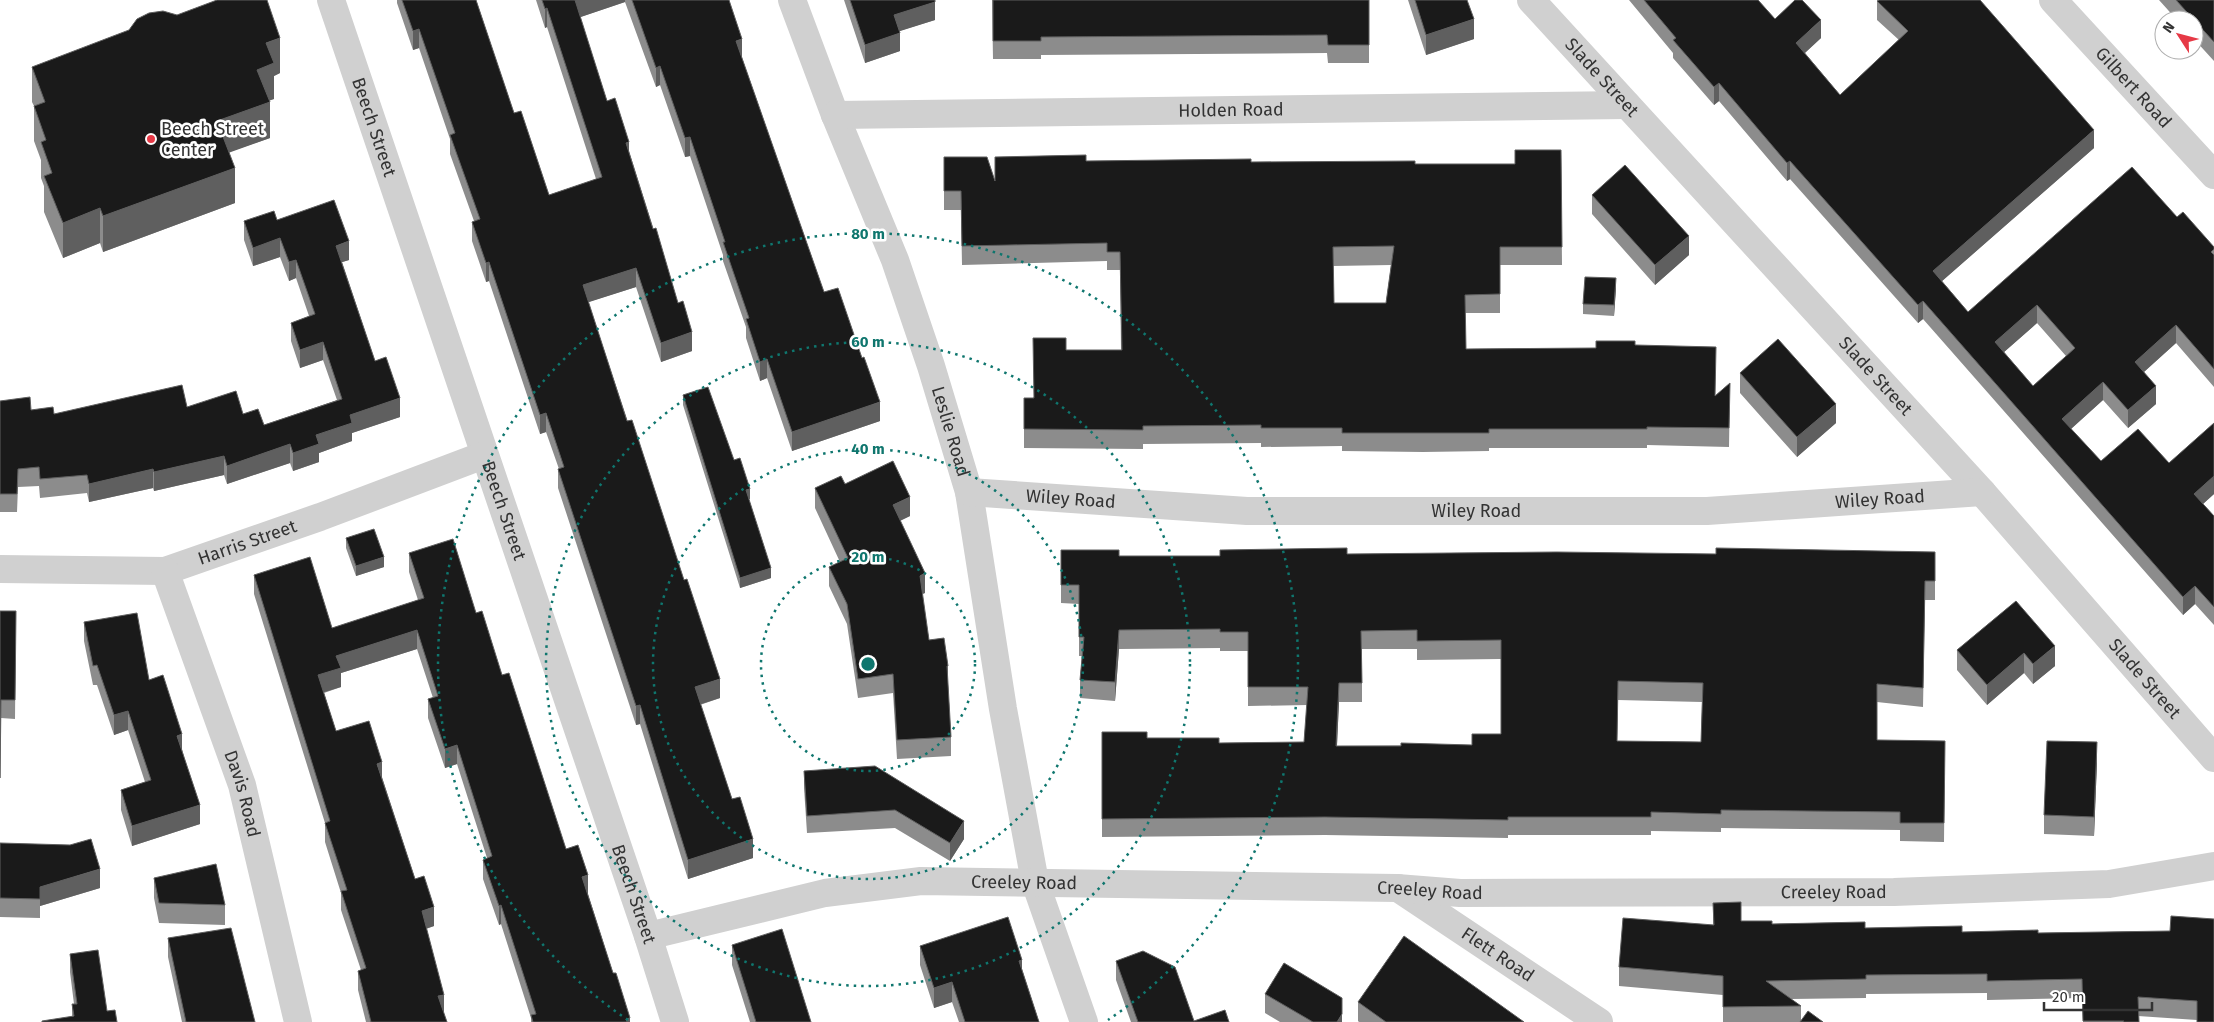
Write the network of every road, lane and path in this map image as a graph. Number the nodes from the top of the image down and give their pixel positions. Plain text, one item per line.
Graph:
1 (331, 0) edge
2 (792, 0) edge
3 (1531, 0) edge
4 (2054, 0) edge
5 (1627, 105) junction
6 (835, 115) junction
7 (2214, 175) edge
8 (484, 455) junction
9 (969, 492) junction
10 (1982, 492) junction
11 (0, 569) edge
12 (165, 571) junction
13 (2214, 758) edge
14 (2214, 866) edge
15 (1035, 882) junction
16 (1397, 888) junction
17 (648, 936) junction
18 (298, 1022) edge
19 (675, 1022) edge
20 (1084, 1022) edge
21 (1599, 1022) edge

1 - 8 street, Beech Street
2 - 6 street, Leslie Road
3 - 5 street, Slade Street
4 - 7 street, Gilbert Road
5 - 6 street, Holden Road
5 - 10 street, Slade Street
6 - 9 street, Leslie Road
8 - 12 street, Harris Street
8 - 17 street, Beech Street
9 - 10 street, Wiley Road
9 - 15 street, Leslie Road
10 - 13 street, Slade Street
11 - 12 street, Harris Street
12 - 18 street, Davis Road
14 - 16 street, Creeley Road
15 - 16 street, Creeley Road
15 - 17 street, Creeley Road
15 - 20 street, Leslie Road
16 - 21 street, Flett Road
17 - 19 street, Beech Street

